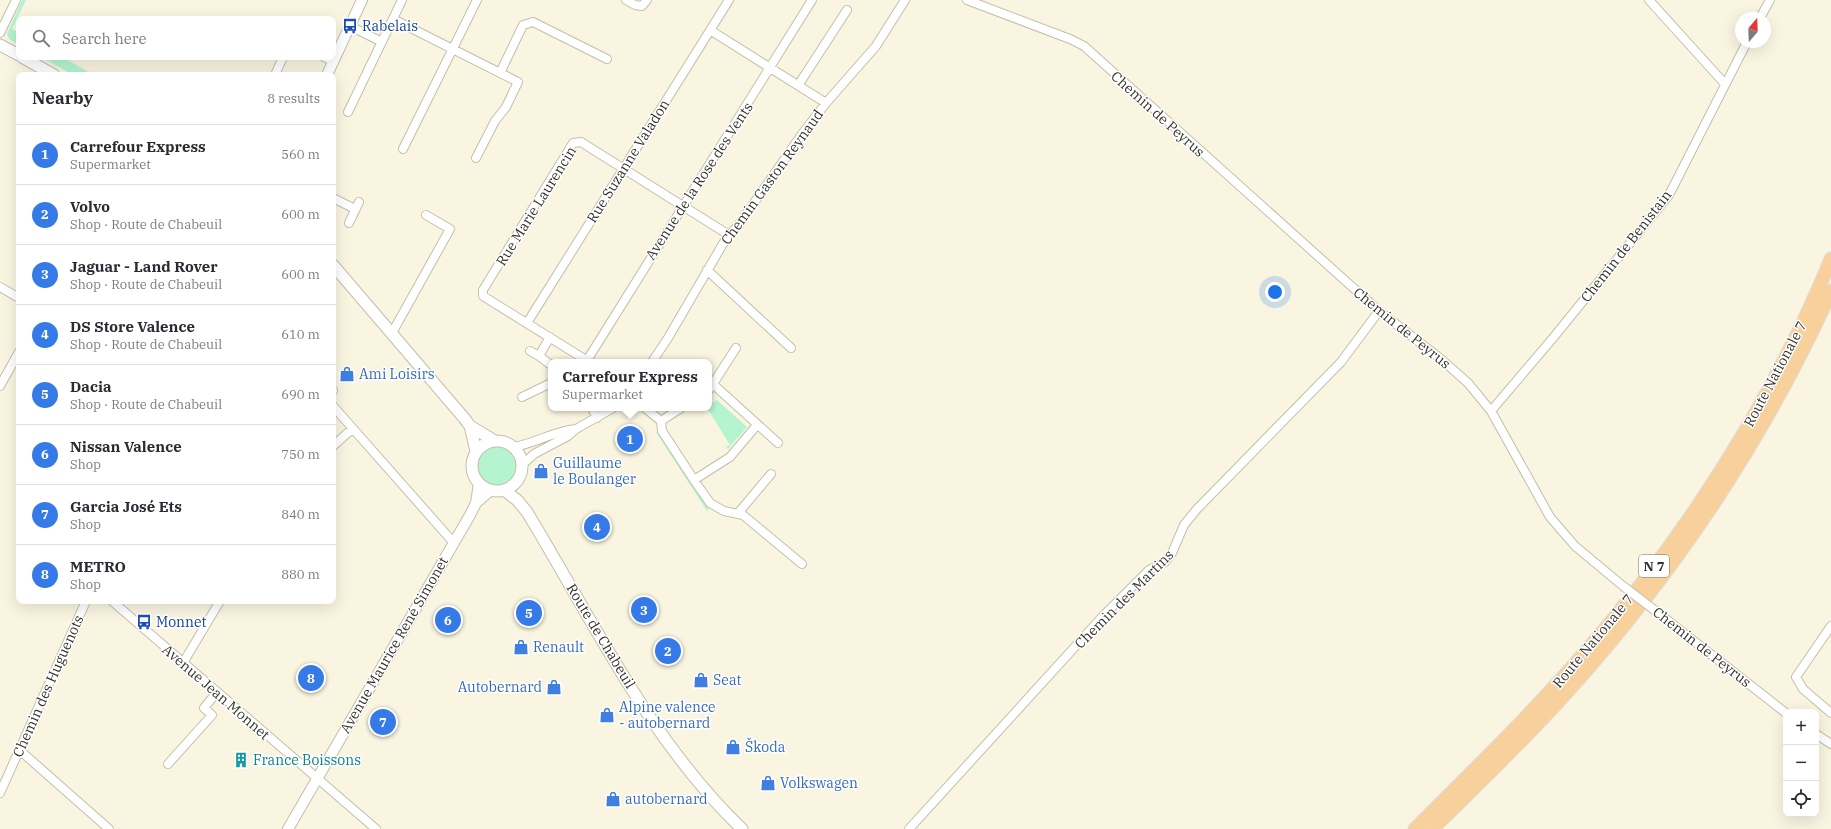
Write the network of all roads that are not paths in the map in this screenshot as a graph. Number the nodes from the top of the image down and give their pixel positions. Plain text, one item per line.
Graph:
1 (16, 0) edge
2 (362, 0) edge
3 (402, 0) edge
4 (477, 0) edge
5 (626, 0) edge
6 (647, 0) edge
7 (729, 0) edge
8 (812, 0) edge
9 (905, 0) edge
10 (967, 0) edge
11 (1649, 0) edge
12 (1770, 0) edge
13 (847, 10) dead end
14 (1763, 12) edge
15 (393, 19) junction
16 (350, 26) junction
17 (710, 30) junction
18 (0, 33) edge
19 (382, 42) junction
20 (0, 45) edge
21 (336, 47) edge
22 (1744, 48) edge
23 (452, 49) junction
24 (16, 53) edge
25 (607, 59) dead end
26 (27, 60) edge
27 (282, 60) edge
28 (328, 60) edge
29 (771, 67) junction
30 (49, 72) edge
31 (276, 72) edge
32 (327, 72) edge
33 (500, 73) junction
34 (799, 84) junction
35 (1725, 84) junction
36 (826, 103) junction
37 (348, 112) dead end
38 (403, 150) dead end
39 (476, 158) dead end
40 (623, 169) junction
41 (336, 199) edge
42 (682, 206) junction
43 (426, 215) dead end
44 (349, 223) dead end
45 (730, 235) junction
46 (1831, 259) edge
47 (336, 268) edge
48 (707, 270) junction
49 (0, 287) edge
50 (1831, 291) edge
51 (16, 296) edge
52 (1379, 311) junction
53 (527, 323) junction
54 (392, 333) junction
55 (550, 337) junction
56 (736, 348) dead end
57 (791, 348) dead end
58 (530, 351) dead end
59 (539, 356) junction
60 (16, 357) edge
61 (583, 359) edge
62 (587, 359) edge
63 (654, 359) edge
64 (548, 363) edge
65 (548, 384) edge
66 (0, 386) edge
67 (712, 386) edge
68 (712, 389) edge
69 (522, 397) dead end
70 (336, 410) edge
71 (594, 411) edge
72 (608, 411) edge
73 (649, 411) edge
74 (676, 411) edge
75 (1491, 411) junction
76 (597, 418) junction
77 (661, 421) junction
78 (758, 425) junction
79 (470, 426) junction
80 (352, 429) junction
81 (576, 429) junction
82 (493, 440) junction
83 (336, 443) edge
84 (778, 443) dead end
85 (514, 446) junction
86 (476, 451) junction
87 (523, 464) junction
88 (771, 474) dead end
89 (694, 480) junction
90 (517, 482) junction
91 (479, 483) junction
92 (491, 490) junction
93 (504, 490) junction
94 (476, 503) junction
95 (527, 512) junction
96 (739, 512) junction
97 (454, 542) junction
98 (802, 564) dead end
99 (85, 604) edge
100 (115, 604) edge
101 (218, 604) edge
102 (1831, 626) edge
103 (183, 663) junction
104 (217, 692) junction
105 (1783, 711) edge
106 (1831, 713) edge
107 (1819, 736) edge
108 (1831, 744) edge
109 (18, 752) junction
110 (168, 764) dead end
111 (317, 778) junction
112 (0, 793) edge
113 (109, 829) edge
114 (288, 829) edge
115 (376, 829) edge
116 (742, 829) edge
117 (909, 829) edge
118 (1415, 829) edge
119 (1432, 829) edge

1 - 18 street
2 - 16 street
3 - 15 street
4 - 23 street
5 - 6 street
7 - 17 street, Rue Suzanne Valadon
8 - 29 street, Avenue de la Rose des Vents
9 - 36 street, Chemin Gaston Reynaud
10 - 52 street, Chemin de Peyrus
11 - 35 street
12 - 14 street
13 - 34 street
15 - 19 street
15 - 23 street
16 - 19 street
16 - 21 street
17 - 29 street
17 - 40 street, Rue Suzanne Valadon
19 - 37 street
20 - 24 main road
22 - 35 street, Chemin de Benistain
23 - 33 street
23 - 38 street
25 - 33 street
26 - 30 main road
27 - 31 street
28 - 32 street
29 - 34 street
29 - 42 street, Avenue de la Rose des Vents
33 - 39 street
34 - 36 street
35 - 75 street, Chemin de Benistain
36 - 45 street, Chemin Gaston Reynaud
40 - 42 street, Rue Marie Laurencin
40 - 53 street, Rue Suzanne Valadon
40 - 53 street, Rue Marie Laurencin
41 - 44 street
42 - 45 street, Rue Marie Laurencin
42 - 62 street, Avenue de la Rose des Vents
43 - 54 street
45 - 48 street, Chemin Gaston Reynaud
46 - 118 highway, Route Nationale 7 / N 7
47 - 54 main road
48 - 57 street
48 - 63 street, Chemin Gaston Reynaud
49 - 51 street
50 - 119 highway, Route Nationale 7 / N 7
52 - 75 street, Chemin de Peyrus
52 - 117 street, Chemin des Martins
53 - 55 street, Rue Marie Laurencin
54 - 79 main road
55 - 59 street
55 - 61 street, Rue Marie Laurencin
56 - 67 street
58 - 59 street
59 - 64 street
60 - 66 street
65 - 69 street
68 - 78 street
70 - 80 street
71 - 76 street
72 - 76 street
73 - 77 street
74 - 77 street
75 - 105 street, Chemin de Peyrus, bridge
76 - 81 street
77 - 89 street
78 - 84 street
78 - 89 street
79 - 82 main road
79 - 86 main road
80 - 83 street
80 - 97 street
81 - 85 street
81 - 87 street
82 - 85 main road
82 - 86 main road
85 - 87 main road
86 - 91 main road
87 - 90 main road
88 - 96 street
89 - 96 street
90 - 93 main road
90 - 95 main road, Route de Chabeuil
91 - 92 main road
91 - 94 street, Avenue Maurice René Simonet
92 - 93 main road
92 - 94 street, Avenue Maurice René Simonet
93 - 95 main road, Route de Chabeuil
94 - 97 street, Avenue Maurice René Simonet
95 - 116 main road, Route de Chabeuil
96 - 98 street
97 - 111 street, Avenue Maurice René Simonet
99 - 109 street, Chemin des Huguenots
100 - 103 street, Avenue Jean Monnet
101 - 103 street
102 - 106 street
103 - 104 street, Avenue Jean Monnet
104 - 110 street
104 - 111 street, Avenue Jean Monnet
107 - 108 street
109 - 112 street, Chemin des Huguenots
109 - 113 street
111 - 114 street, Avenue Maurice René Simonet
111 - 115 street, Avenue Jean Monnet

